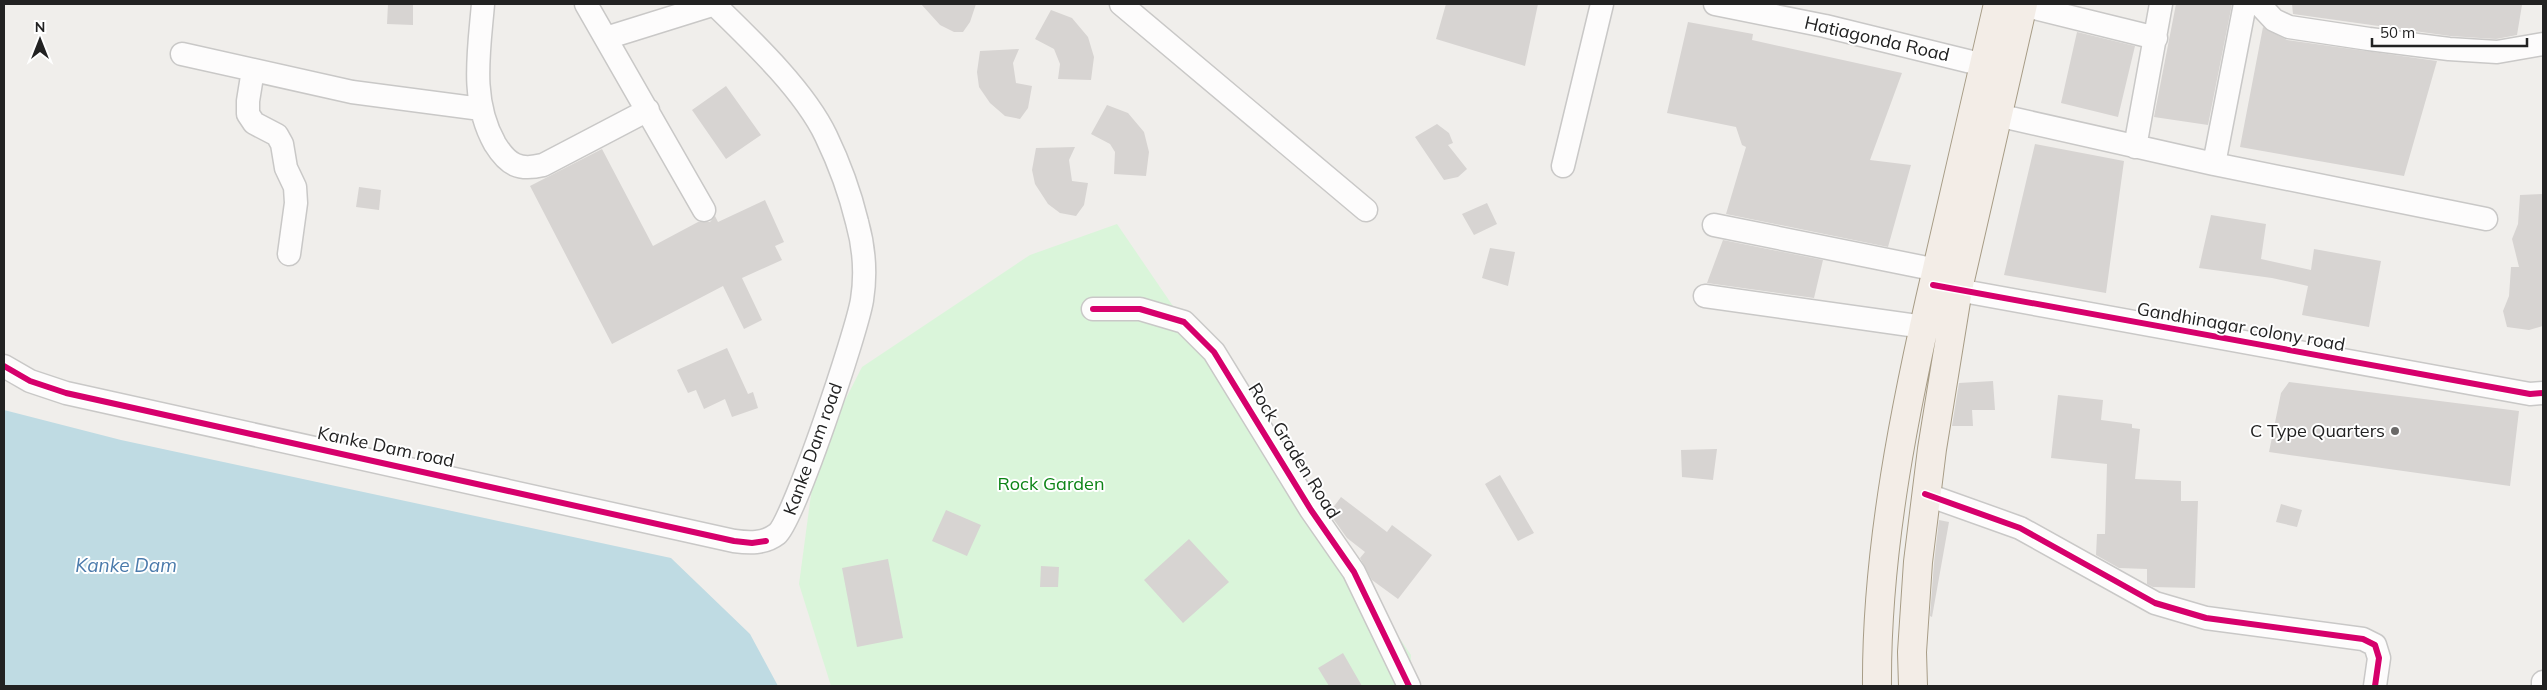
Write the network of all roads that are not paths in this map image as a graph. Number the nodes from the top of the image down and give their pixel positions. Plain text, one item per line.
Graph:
1 (483, 4) edge
2 (586, 4) edge
3 (715, 4) edge
4 (1121, 4) edge
5 (1602, 4) edge
6 (1715, 4) edge
7 (2014, 4) edge
8 (2161, 4) edge
9 (2245, 4) edge
10 (2259, 4) edge
11 (606, 38) junction
12 (2156, 38) junction
13 (2543, 44) edge
14 (182, 54) dead end
15 (1996, 68) junction
16 (253, 70) junction
17 (481, 109) junction
18 (648, 110) junction
19 (1997, 115) junction
20 (2135, 147) junction
21 (2214, 164) junction
22 (1563, 166) dead end
23 (704, 210) dead end
24 (1366, 210) dead end
25 (2486, 219) dead end
26 (1714, 225) dead end
27 (289, 254) dead end
28 (1943, 281) junction
29 (1705, 296) dead end
30 (1093, 309) dead end
31 (1924, 326) junction
32 (4, 366) edge
33 (2543, 393) edge
34 (1925, 494) junction
35 (2543, 682) edge
36 (1409, 686) edge
37 (1877, 686) edge
38 (1913, 686) edge
39 (2375, 686) edge
40 (2543, 686) edge

1 - 17 street
2 - 11 street
3 - 11 street
3 - 32 street, Kanke Dam road
4 - 24 street
5 - 22 street
6 - 15 street, Hatiagonda Road
7 - 12 street
7 - 15 main road
8 - 12 street
9 - 21 street
10 - 13 street
11 - 18 street
12 - 20 street
14 - 16 street
15 - 19 main road
15 - 28 main road
16 - 17 street
16 - 27 street
17 - 18 street
18 - 23 street
19 - 20 street
19 - 28 main road
20 - 21 street
21 - 25 street
26 - 28 street, Gandhinagar colony road
28 - 31 main road
28 - 33 street, Gandhinagar colony road
28 - 34 main road
29 - 31 street
30 - 36 street, Rock Graden Road
31 - 37 main road
34 - 38 main road
34 - 39 street
35 - 40 street

